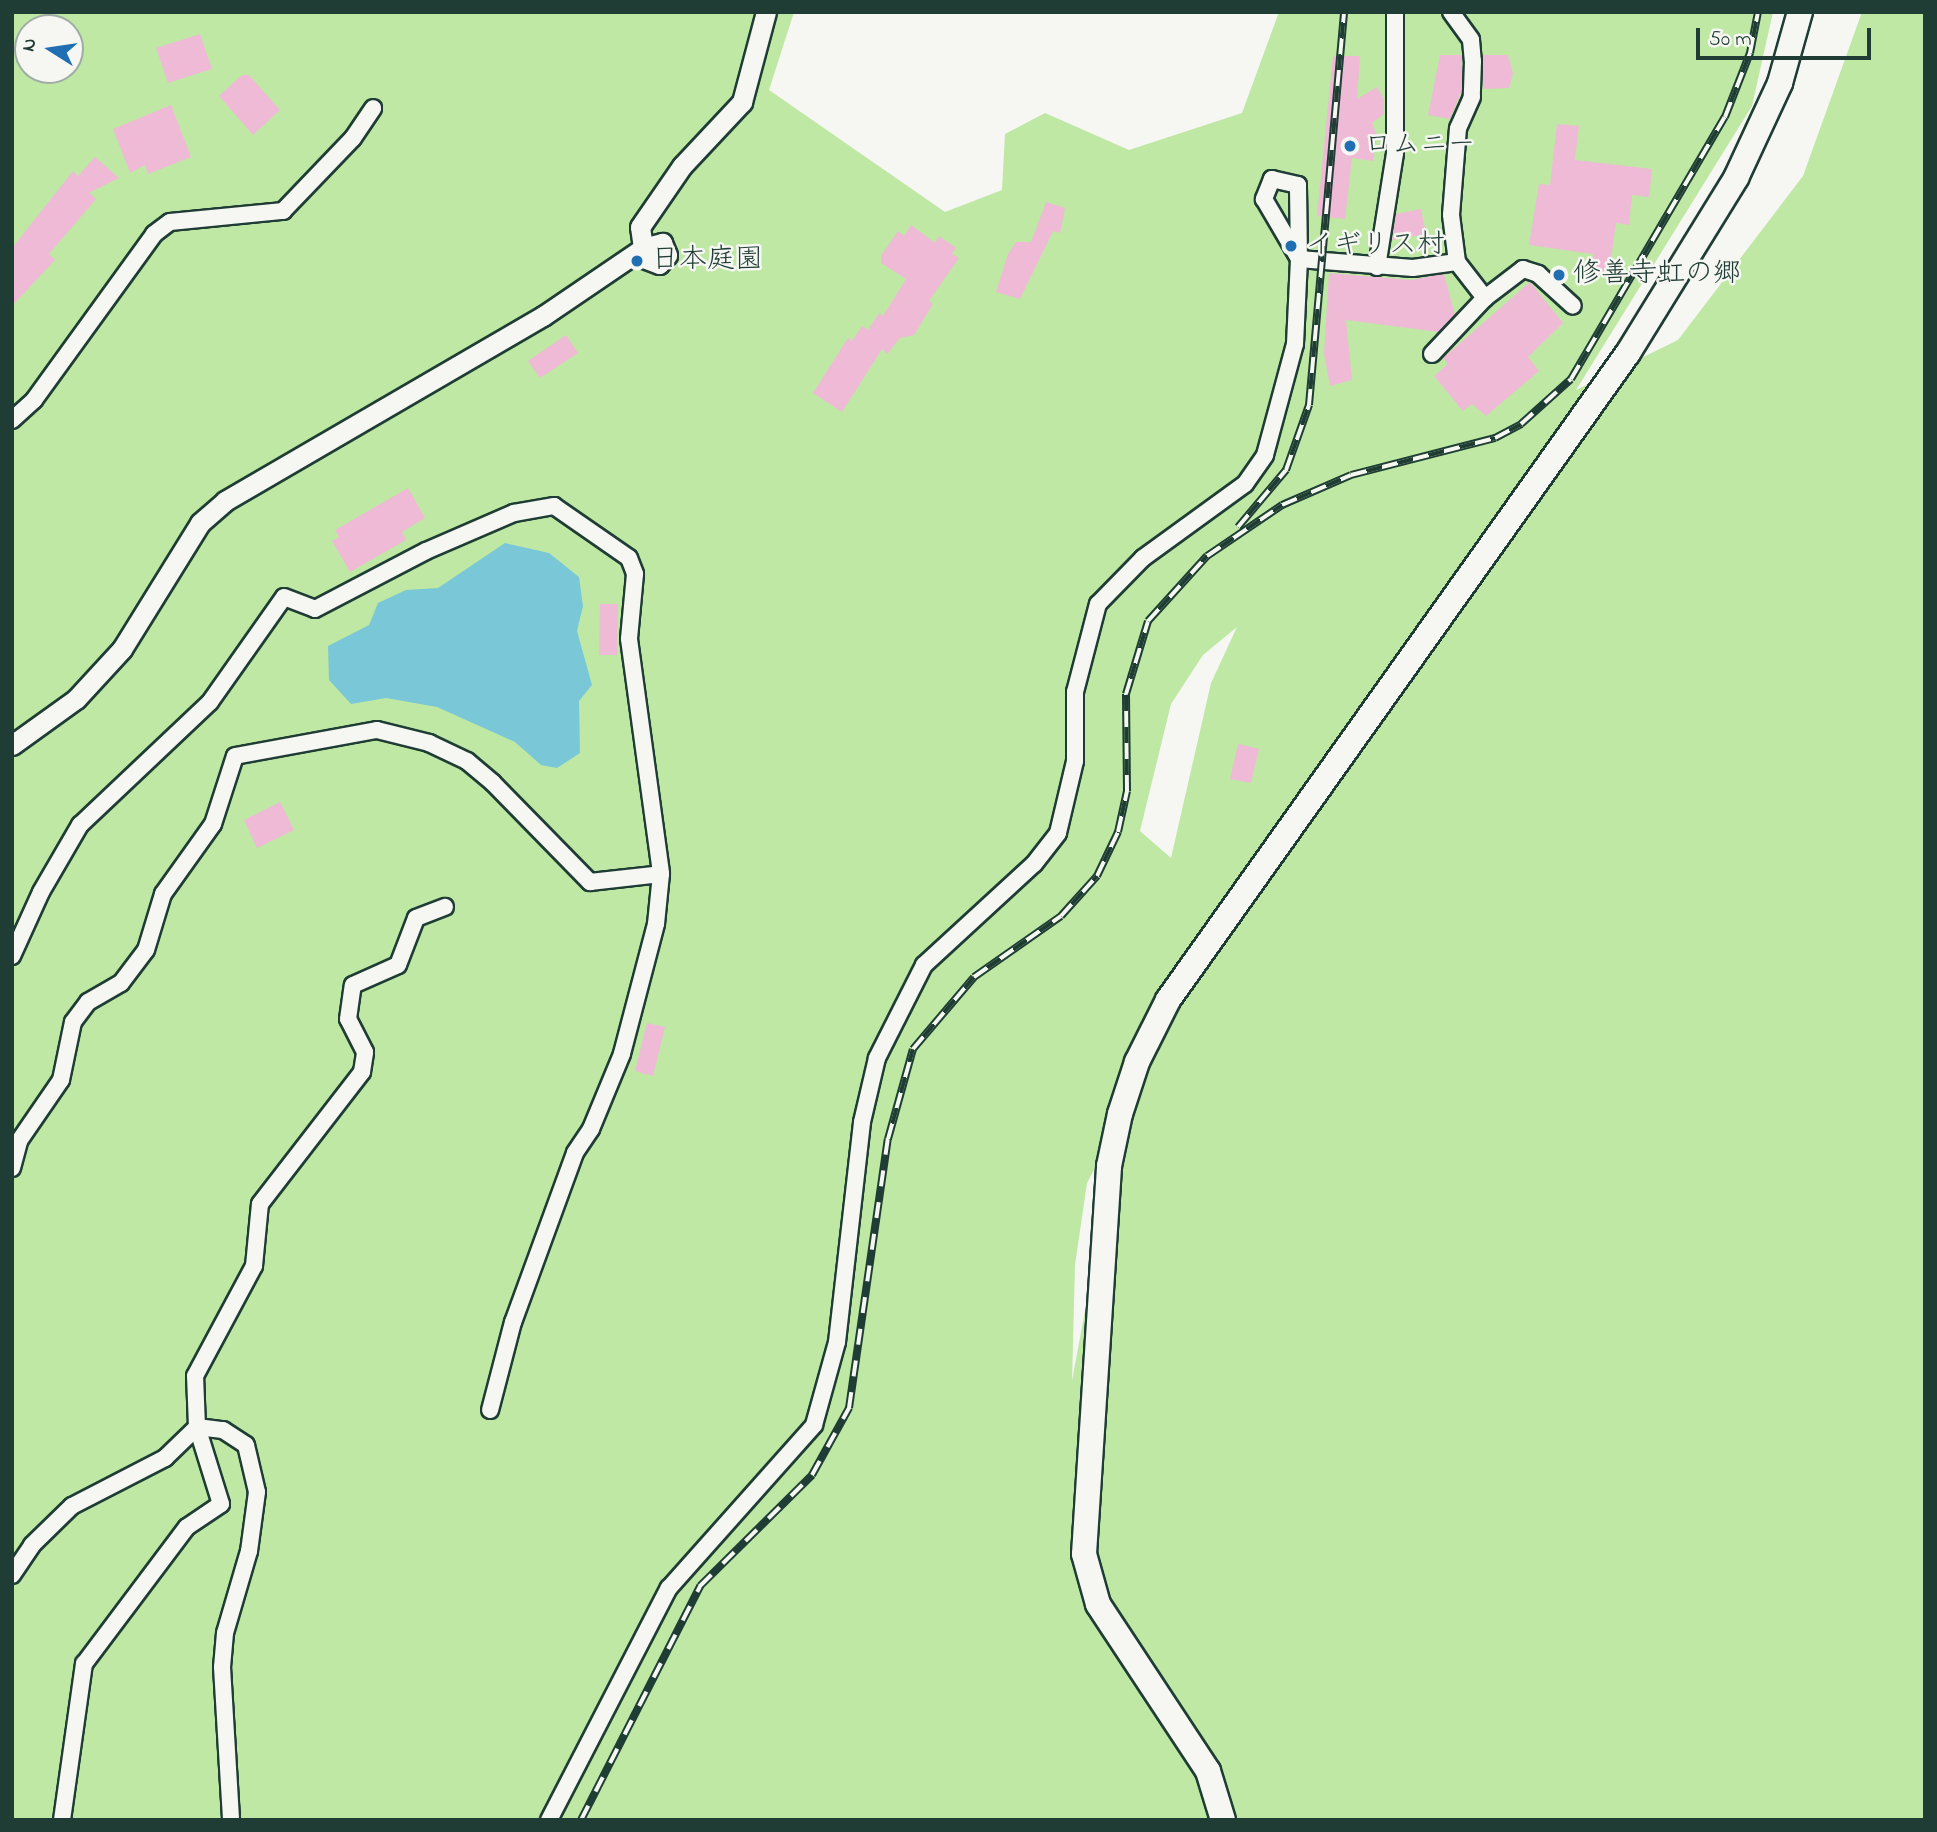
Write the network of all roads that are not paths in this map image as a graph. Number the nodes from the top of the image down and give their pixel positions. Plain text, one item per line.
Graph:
1 (766, 12) edge
2 (1395, 12) edge
3 (1451, 12) edge
4 (1800, 12) edge
5 (373, 108) dead end
6 (1457, 262) junction
7 (1377, 267) junction
8 (1485, 298) junction
9 (1573, 306) dead end
10 (1432, 354) dead end
11 (12, 420) edge
12 (12, 745) edge
13 (661, 874) junction
14 (445, 907) dead end
15 (12, 957) edge
16 (12, 1168) edge
17 (490, 1410) dead end
18 (197, 1427) junction
19 (12, 1575) edge
20 (62, 1820) edge
21 (231, 1820) edge
22 (549, 1820) edge
23 (1223, 1820) edge

1 - 12 street
2 - 7 street
3 - 6 street
4 - 23 street
5 - 11 street
6 - 7 street
6 - 8 street
7 - 22 street
8 - 9 street
8 - 10 street
13 - 15 street
13 - 16 street
13 - 17 street
14 - 18 street
18 - 19 street
18 - 20 street
18 - 21 street

